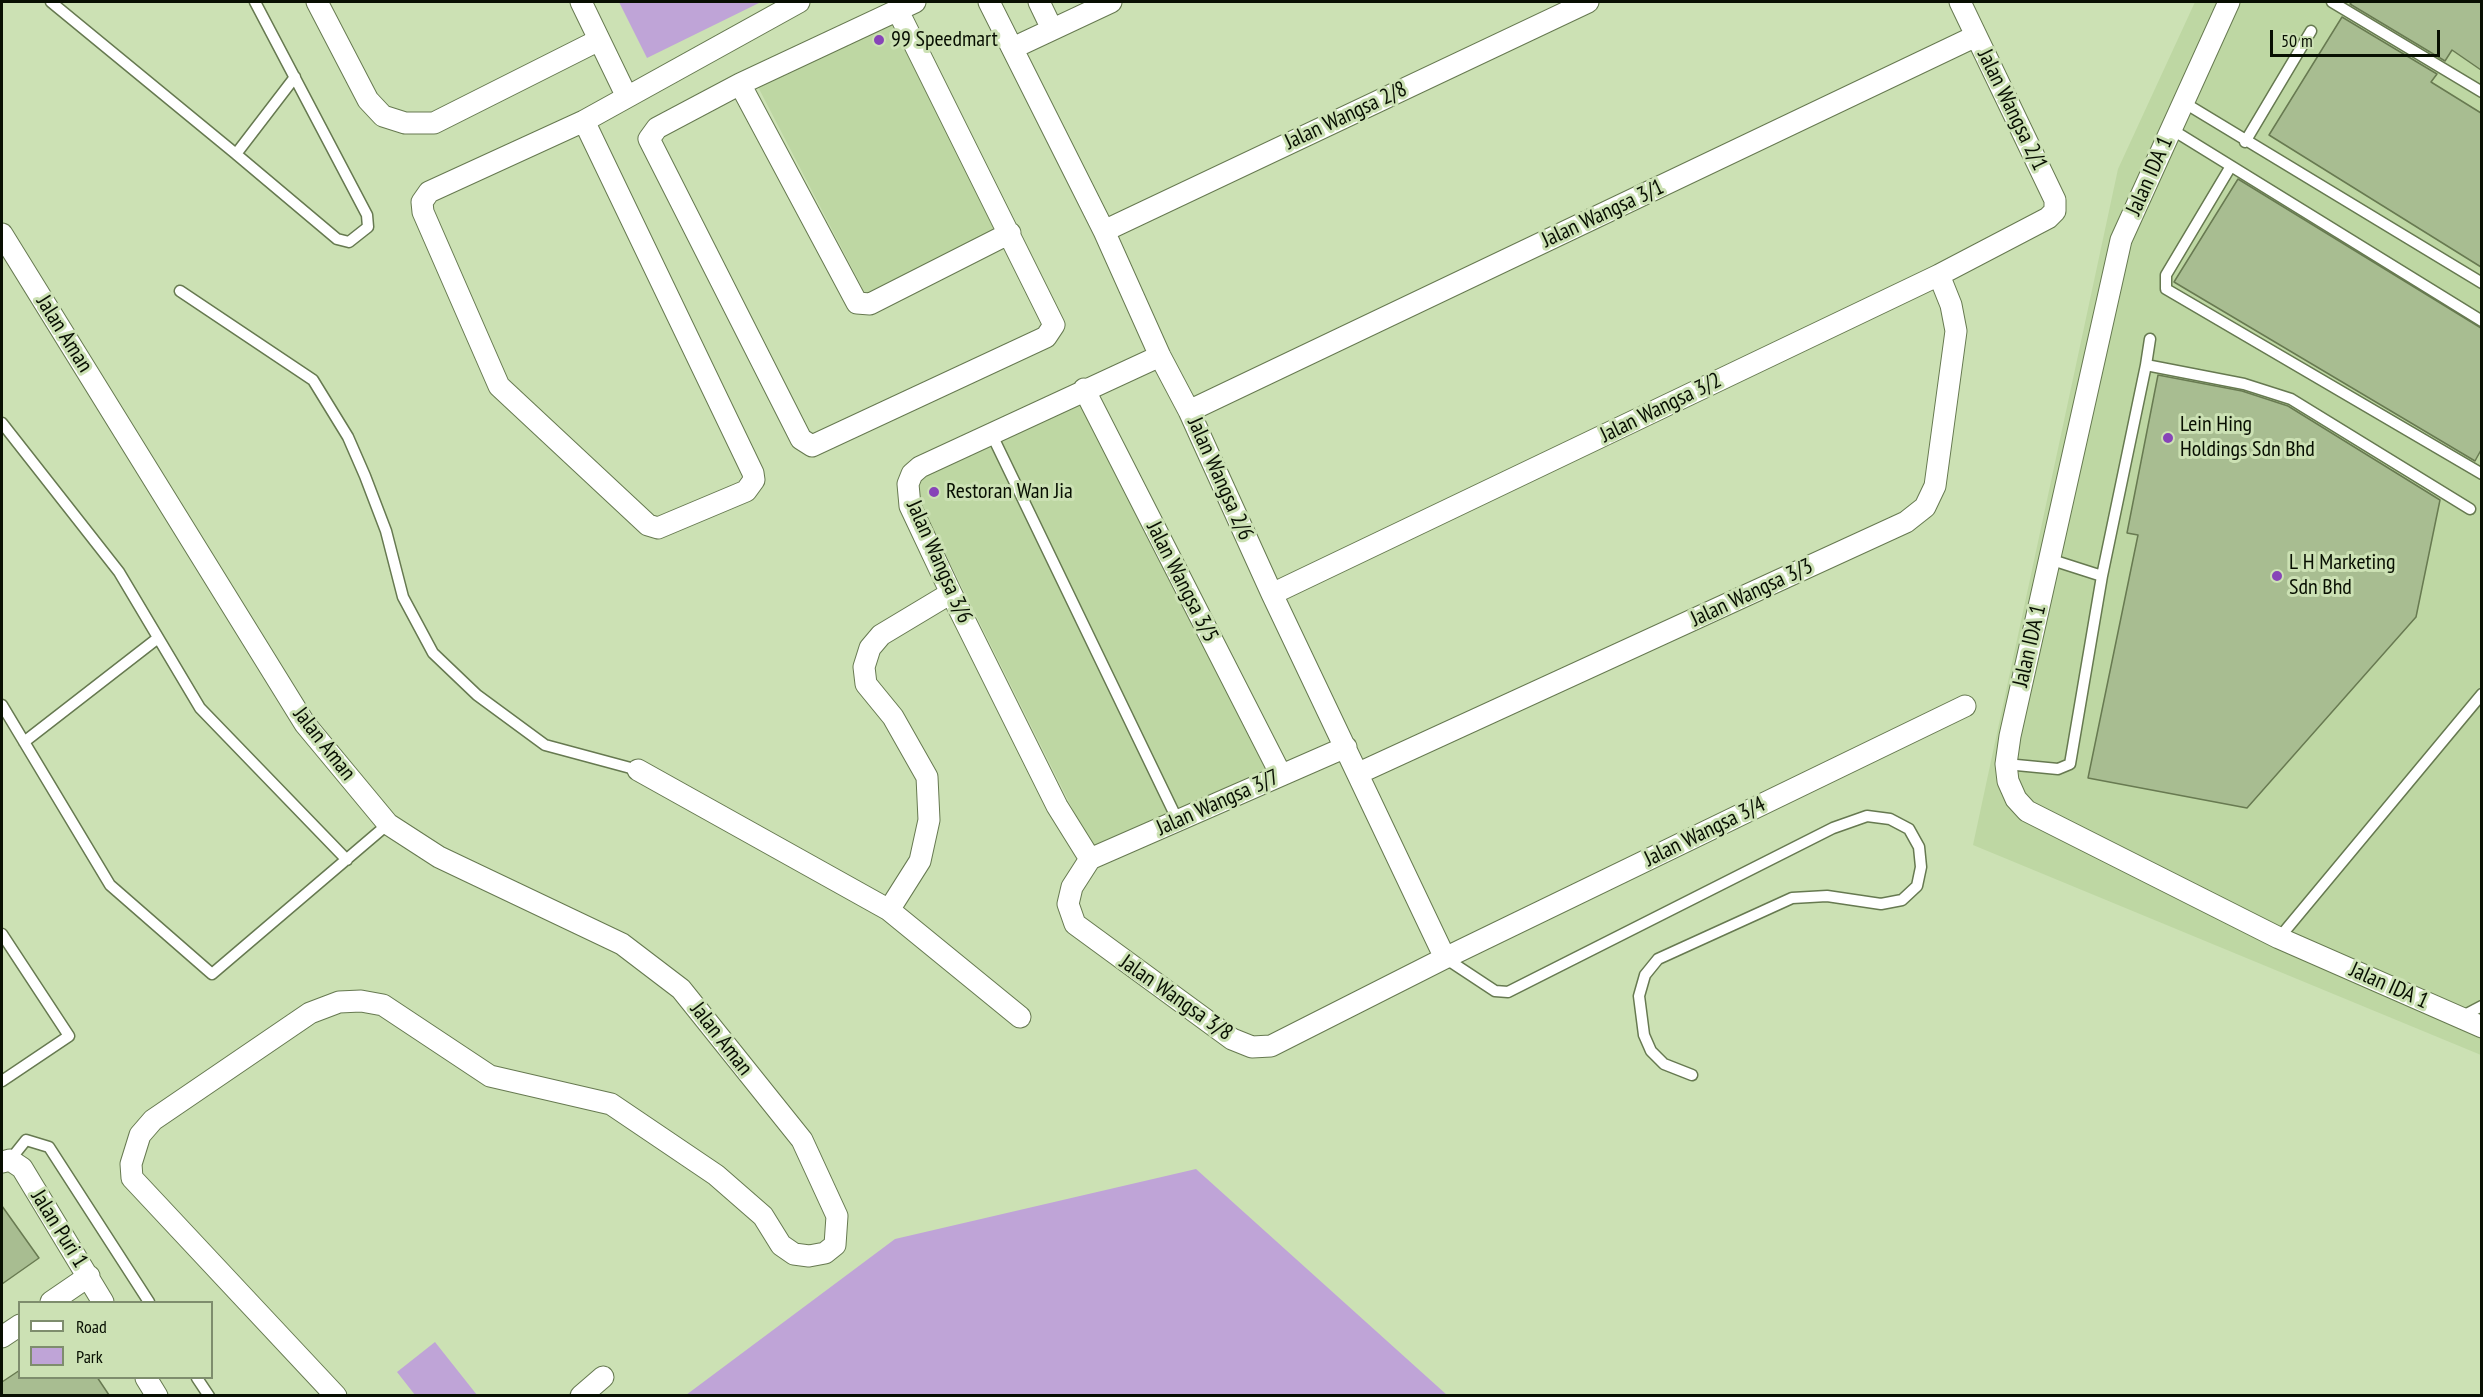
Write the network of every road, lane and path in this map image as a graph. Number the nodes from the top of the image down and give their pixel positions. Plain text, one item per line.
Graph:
1 (51, 2) edge
2 (255, 2) edge
3 (317, 2) edge
4 (581, 2) edge
5 (799, 2) edge
6 (989, 2) edge
7 (1039, 2) edge
8 (1110, 2) edge
9 (1588, 2) edge
10 (1960, 2) edge
11 (2229, 2) edge
12 (2332, 2) edge
13 (907, 6) edge
14 (1052, 29) junction
15 (2311, 31) dead end
16 (1976, 36) junction
17 (599, 40) junction
18 (1013, 48) junction
19 (295, 77) junction
20 (740, 84) junction
21 (2481, 92) edge
22 (627, 97) junction
23 (2183, 102) junction
24 (584, 121) junction
25 (2171, 129) junction
26 (2245, 142) junction
27 (236, 154) junction
28 (2231, 166) junction
29 (2048, 218) joint
30 (1104, 231) junction
31 (2, 234) edge
32 (1010, 234) junction
33 (1940, 275) junction
34 (2481, 283) edge
35 (180, 291) dead end
36 (2481, 321) edge
37 (2150, 339) dead end
38 (1160, 356) junction
39 (2146, 365) junction
40 (1084, 389) junction
41 (1189, 411) junction
42 (2, 424) edge
43 (991, 433) junction
44 (2481, 474) edge
45 (2470, 509) dead end
46 (2049, 559) junction
47 (2102, 576) junction
48 (951, 593) junction
49 (1272, 594) junction
50 (158, 638) junction
51 (2481, 694) edge
52 (2, 705) edge
53 (1965, 706) dead end
54 (24, 742) junction
55 (1346, 747) junction
56 (2006, 764) junction
57 (638, 770) joint
58 (1359, 773) junction
59 (1281, 775) junction
60 (1178, 821) junction
61 (388, 824) junction
62 (1090, 859) junction
63 (347, 860) junction
64 (889, 910) junction
65 (2, 934) edge
66 (2279, 938) junction
67 (1445, 958) junction
68 (2481, 1006) edge
69 (1020, 1017) dead end
70 (2461, 1017) junction
71 (2481, 1027) edge
72 (1692, 1075) dead end
73 (2, 1081) edge
74 (6, 1161) edge
75 (88, 1276) junction
76 (52, 1301) edge
77 (102, 1301) edge
78 (148, 1301) edge
79 (18, 1326) edge
80 (2, 1337) edge
81 (603, 1377) dead end
82 (147, 1379) edge
83 (198, 1379) edge
84 (157, 1395) edge
85 (209, 1395) edge
86 (336, 1395) edge
87 (581, 1395) edge

1 - 27 lane
2 - 19 lane
3 - 17 street
4 - 17 street
5 - 22 street
6 - 18 street, Jalan Wangsa 2/6
7 - 14 street
8 - 14 street
9 - 30 street, Jalan Wangsa 2/8
10 - 16 street, Jalan Wangsa 2/1
11 - 23 street, Jalan IDA 1
12 - 21 lane
13 - 20 street
13 - 32 street
14 - 18 street
15 - 26 lane
16 - 29 street, Jalan Wangsa 2/1
16 - 41 street, Jalan Wangsa 3/1
17 - 22 street
18 - 30 street, Jalan Wangsa 2/6
19 - 27 lane
19 - 27 lane
20 - 32 street
20 - 32 street
22 - 24 street
23 - 25 street, Jalan IDA 1
23 - 26 lane
24 - 24 street
25 - 28 lane
25 - 46 street, Jalan IDA 1
26 - 34 lane
28 - 36 lane
28 - 44 lane
29 - 33 street, Jalan Wangsa 3/2
30 - 38 street, Jalan Wangsa 2/6
31 - 61 street, Jalan Aman
33 - 49 street, Jalan Wangsa 3/2
33 - 58 street, Jalan Wangsa 3/3
35 - 57 lane
37 - 39 lane
38 - 40 street, Jalan Wangsa 3/6
38 - 41 street, Jalan Wangsa 2/6
39 - 45 lane
39 - 47 lane
40 - 43 street, Jalan Wangsa 3/6
40 - 59 street, Jalan Wangsa 3/5
41 - 49 street, Jalan Wangsa 2/6
42 - 50 lane
43 - 48 street, Jalan Wangsa 3/6
43 - 60 lane
46 - 47 lane
46 - 56 street, Jalan IDA 1
47 - 56 lane
48 - 62 street, Jalan Wangsa 3/6
48 - 64 street
49 - 55 street, Jalan Wangsa 2/6
50 - 54 lane
50 - 63 lane
51 - 66 lane
52 - 54 lane
53 - 67 street, Jalan Wangsa 3/4
54 - 63 lane
55 - 58 street, Jalan Wangsa 2/6
55 - 59 street, Jalan Wangsa 3/7
56 - 66 street, Jalan IDA 1
57 - 64 street
58 - 67 street, Jalan Wangsa 2/6
59 - 60 street, Jalan Wangsa 3/7
60 - 62 street, Jalan Wangsa 3/7
61 - 63 lane
61 - 86 street, Jalan Aman
62 - 67 street, Jalan Wangsa 3/8
64 - 69 street
65 - 73 lane
66 - 70 street, Jalan IDA 1
67 - 72 lane
68 - 70 lane
70 - 71 street, Jalan IDA 1
74 - 75 street, Jalan Puri 1
74 - 78 lane
75 - 76 street
75 - 77 street, Jalan Puri 1
79 - 80 street
81 - 87 street
82 - 84 street
83 - 85 lane

